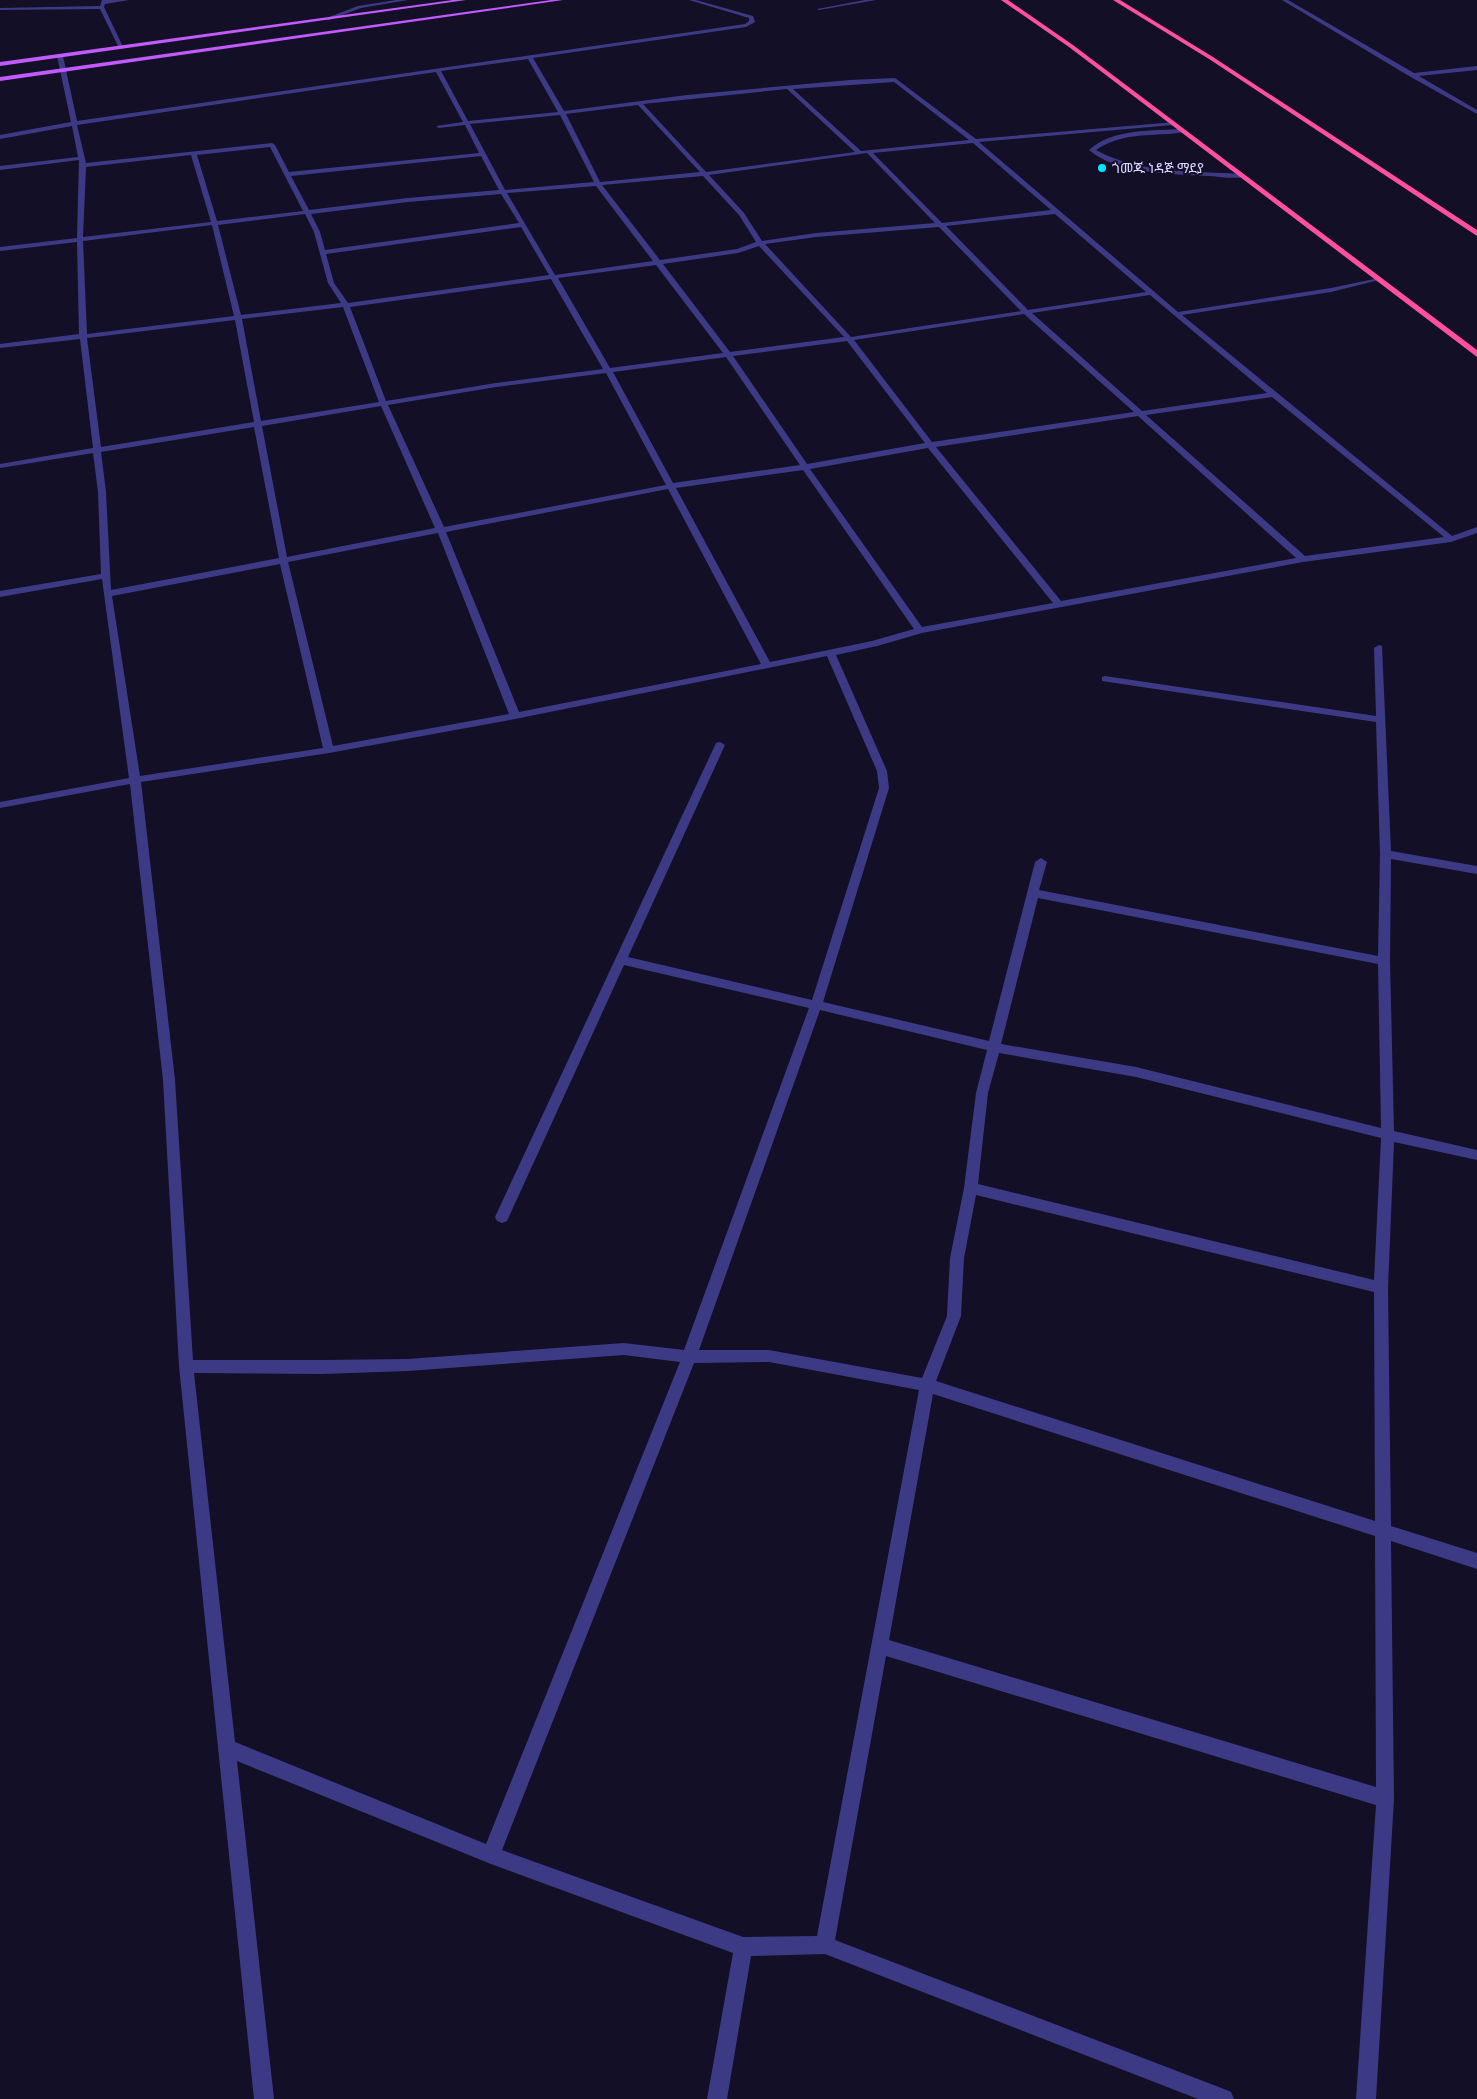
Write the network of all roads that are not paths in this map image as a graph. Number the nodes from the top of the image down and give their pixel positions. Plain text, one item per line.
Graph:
1 (127, 0) edge
2 (406, 0) edge
3 (464, 0) edge
4 (561, 0) edge
5 (691, 0) edge
6 (874, 0) edge
7 (1004, 0) edge
8 (1116, 0) edge
9 (1284, 0) edge
10 (103, 3) edge
11 (0, 9) edge
12 (819, 9) dead end
13 (327, 19) junction
14 (122, 48) junction
15 (60, 56) junction
16 (530, 58) junction
17 (0, 64) edge
18 (1477, 68) edge
19 (64, 70) junction
20 (439, 72) junction
21 (1411, 74) junction
22 (0, 78) edge
23 (789, 88) junction
24 (640, 104) junction
25 (1477, 112) edge
26 (562, 113) junction
27 (468, 123) junction
28 (1173, 123) junction
29 (76, 124) junction
30 (438, 126) dead end
31 (1182, 131) junction
32 (0, 137) edge
33 (973, 140) junction
34 (869, 152) junction
35 (193, 153) junction
36 (860, 153) junction
37 (484, 154) junction
38 (82, 161) junction
39 (0, 168) edge
40 (288, 174) junction
41 (704, 174) junction
42 (1242, 176) junction
43 (598, 184) junction
44 (504, 193) junction
45 (308, 211) junction
46 (1055, 212) junction
47 (215, 224) junction
48 (522, 225) junction
49 (939, 225) junction
50 (1477, 234) edge
51 (80, 241) junction
52 (760, 243) junction
53 (0, 249) edge
54 (324, 252) junction
55 (658, 262) junction
56 (552, 276) junction
57 (1378, 279) junction
58 (1152, 293) junction
59 (346, 305) junction
60 (1027, 313) junction
61 (1176, 314) junction
62 (238, 318) junction
63 (83, 335) junction
64 (849, 340) junction
65 (0, 346) edge
66 (1477, 354) edge
67 (729, 356) junction
68 (608, 370) junction
69 (1274, 394) junction
70 (383, 403) junction
71 (1140, 414) junction
72 (259, 423) junction
73 (930, 445) junction
74 (97, 450) junction
75 (0, 466) edge
76 (805, 467) junction
77 (671, 486) junction
78 (1477, 530) edge
79 (440, 531) junction
80 (1451, 539) junction
81 (283, 558) junction
82 (1303, 559) junction
83 (106, 576) junction
84 (0, 594) edge
85 (107, 594) junction
86 (1059, 604) junction
87 (920, 630) junction
88 (1380, 648) dead end
89 (830, 653) junction
90 (767, 665) junction
91 (1105, 679) dead end
92 (515, 716) junction
93 (1380, 720) junction
94 (720, 745) dead end
95 (329, 750) junction
96 (135, 780) junction
97 (0, 805) edge
98 (1386, 854) junction
99 (1041, 862) dead end
100 (1477, 870) edge
101 (1033, 893) junction
102 (621, 960) junction
103 (1384, 961) junction
104 (816, 1005) junction
105 (993, 1047) junction
106 (1388, 1136) junction
107 (1477, 1155) edge
108 (970, 1188) junction
109 (502, 1217) dead end
110 (1381, 1288) junction
111 (689, 1357) junction
112 (186, 1366) junction
113 (927, 1385) junction
114 (1382, 1532) junction
115 (1477, 1560) edge
116 (880, 1646) junction
117 (227, 1748) junction
118 (1385, 1799) junction
119 (491, 1856) junction
120 (825, 1946) junction
121 (743, 1947) junction
122 (264, 2099) edge
123 (717, 2099) edge
124 (1224, 2099) edge
125 (1366, 2099) edge

1 - 10 street
2 - 13 street
3 - 13 main road
4 - 19 main road
5 - 16 street
6 - 12 street
7 - 28 highway
8 - 50 highway
9 - 21 street
10 - 11 street
10 - 14 street
13 - 14 main road
14 - 15 main road
15 - 17 main road
15 - 19 street
16 - 20 street
16 - 26 street
18 - 21 street
19 - 22 main road
19 - 29 street
20 - 27 street
20 - 29 street
21 - 25 street
23 - 24 street
23 - 33 street
23 - 36 street
24 - 26 street
24 - 41 street
26 - 27 street
26 - 43 street
27 - 30 street
27 - 37 street
28 - 31 highway
28 - 33 street
29 - 32 street
29 - 38 street
31 - 42 highway
31 - 42 street
33 - 34 street
33 - 46 street
34 - 36 street
34 - 49 street
35 - 38 street
35 - 40 street
35 - 47 street
36 - 41 street
37 - 40 street
37 - 44 street
38 - 39 street
38 - 51 street
40 - 45 street
41 - 43 street
41 - 52 street
42 - 57 highway
43 - 44 street
43 - 55 street
44 - 45 street
44 - 48 street
45 - 47 street
45 - 54 street
46 - 49 street
46 - 58 street
47 - 51 street
47 - 62 street
48 - 54 street
48 - 56 street
49 - 52 street
49 - 60 street
51 - 53 street
51 - 63 street
52 - 55 street
52 - 64 street
54 - 59 street
55 - 56 street
55 - 67 street
56 - 59 street
56 - 68 street
57 - 61 street
57 - 66 highway
58 - 60 street
58 - 61 street
59 - 62 street
59 - 70 street
60 - 64 street
60 - 71 street
61 - 69 street
62 - 63 street
62 - 72 street
63 - 65 street
63 - 74 street
64 - 67 street
64 - 73 street
67 - 68 street
67 - 76 street
68 - 70 street
68 - 77 street
69 - 71 street
69 - 80 street
70 - 72 street
70 - 79 street
71 - 73 street
71 - 82 street
72 - 74 street
72 - 81 street
73 - 76 street
73 - 86 street
74 - 75 street
74 - 83 street
76 - 77 street
76 - 87 street
77 - 79 street
77 - 90 street
78 - 80 street
79 - 81 street
79 - 92 street
80 - 82 street
81 - 85 street
81 - 95 street
82 - 86 street
83 - 84 street
83 - 85 street
85 - 96 street
86 - 87 street
87 - 89 street
88 - 93 street
89 - 90 street
89 - 104 street
90 - 92 street
91 - 93 street
92 - 95 street
93 - 98 street
94 - 102 street
95 - 96 street
96 - 97 street
96 - 112 street
98 - 100 street
98 - 103 street
99 - 101 street
101 - 103 street
101 - 105 street
102 - 104 street
102 - 109 street
103 - 106 street
104 - 105 street
104 - 111 street
105 - 106 street
105 - 108 street
106 - 107 street
106 - 110 street
108 - 110 street
108 - 113 street
110 - 114 street
111 - 112 street
111 - 113 street
111 - 119 street
112 - 117 street
113 - 114 street
113 - 116 street
114 - 115 street
114 - 118 street
116 - 118 street
116 - 120 street
117 - 119 street
117 - 122 street
118 - 125 street
119 - 121 street
120 - 121 street
120 - 124 street
121 - 123 street

